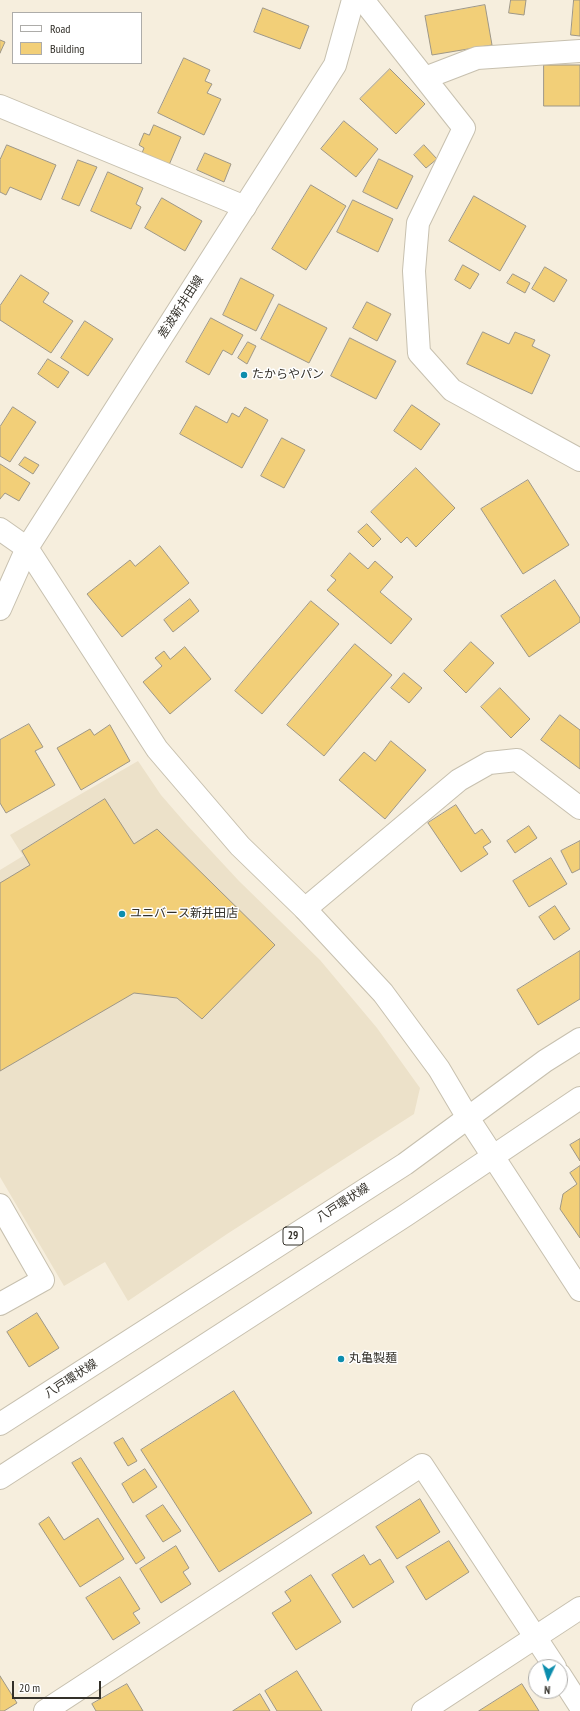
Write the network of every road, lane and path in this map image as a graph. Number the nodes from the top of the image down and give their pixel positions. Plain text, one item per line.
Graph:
1 (353, 0) edge
2 (363, 0) edge
3 (580, 51) edge
4 (425, 78) junction
5 (0, 106) edge
6 (245, 207) junction
7 (580, 460) edge
8 (0, 528) edge
9 (27, 548) junction
10 (0, 610) edge
11 (580, 808) edge
12 (305, 909) junction
13 (580, 1039) edge
14 (580, 1098) edge
15 (468, 1118) junction
16 (493, 1156) junction
17 (0, 1205) edge
18 (580, 1290) edge
19 (0, 1304) edge
20 (0, 1424) edge
21 (0, 1478) edge
22 (580, 1608) edge
23 (535, 1637) junction
24 (550, 1659) edge
25 (568, 1687) edge
26 (580, 1706) edge
27 (45, 1711) edge
28 (423, 1711) edge

1 - 6 street, 差波新井田線
2 - 4 street
3 - 4 street
4 - 7 street
5 - 6 street
6 - 9 street, 差波新井田線
8 - 9 street
9 - 10 street, 差波新井田線
9 - 12 street
11 - 12 street
12 - 15 street
13 - 15 street, 八戸環状線 / 29
14 - 16 street
15 - 16 street
15 - 20 street, 八戸環状線 / 29
16 - 18 street
16 - 21 street
17 - 19 street
22 - 23 street
23 - 24 street
23 - 27 street
23 - 28 street
25 - 26 street

